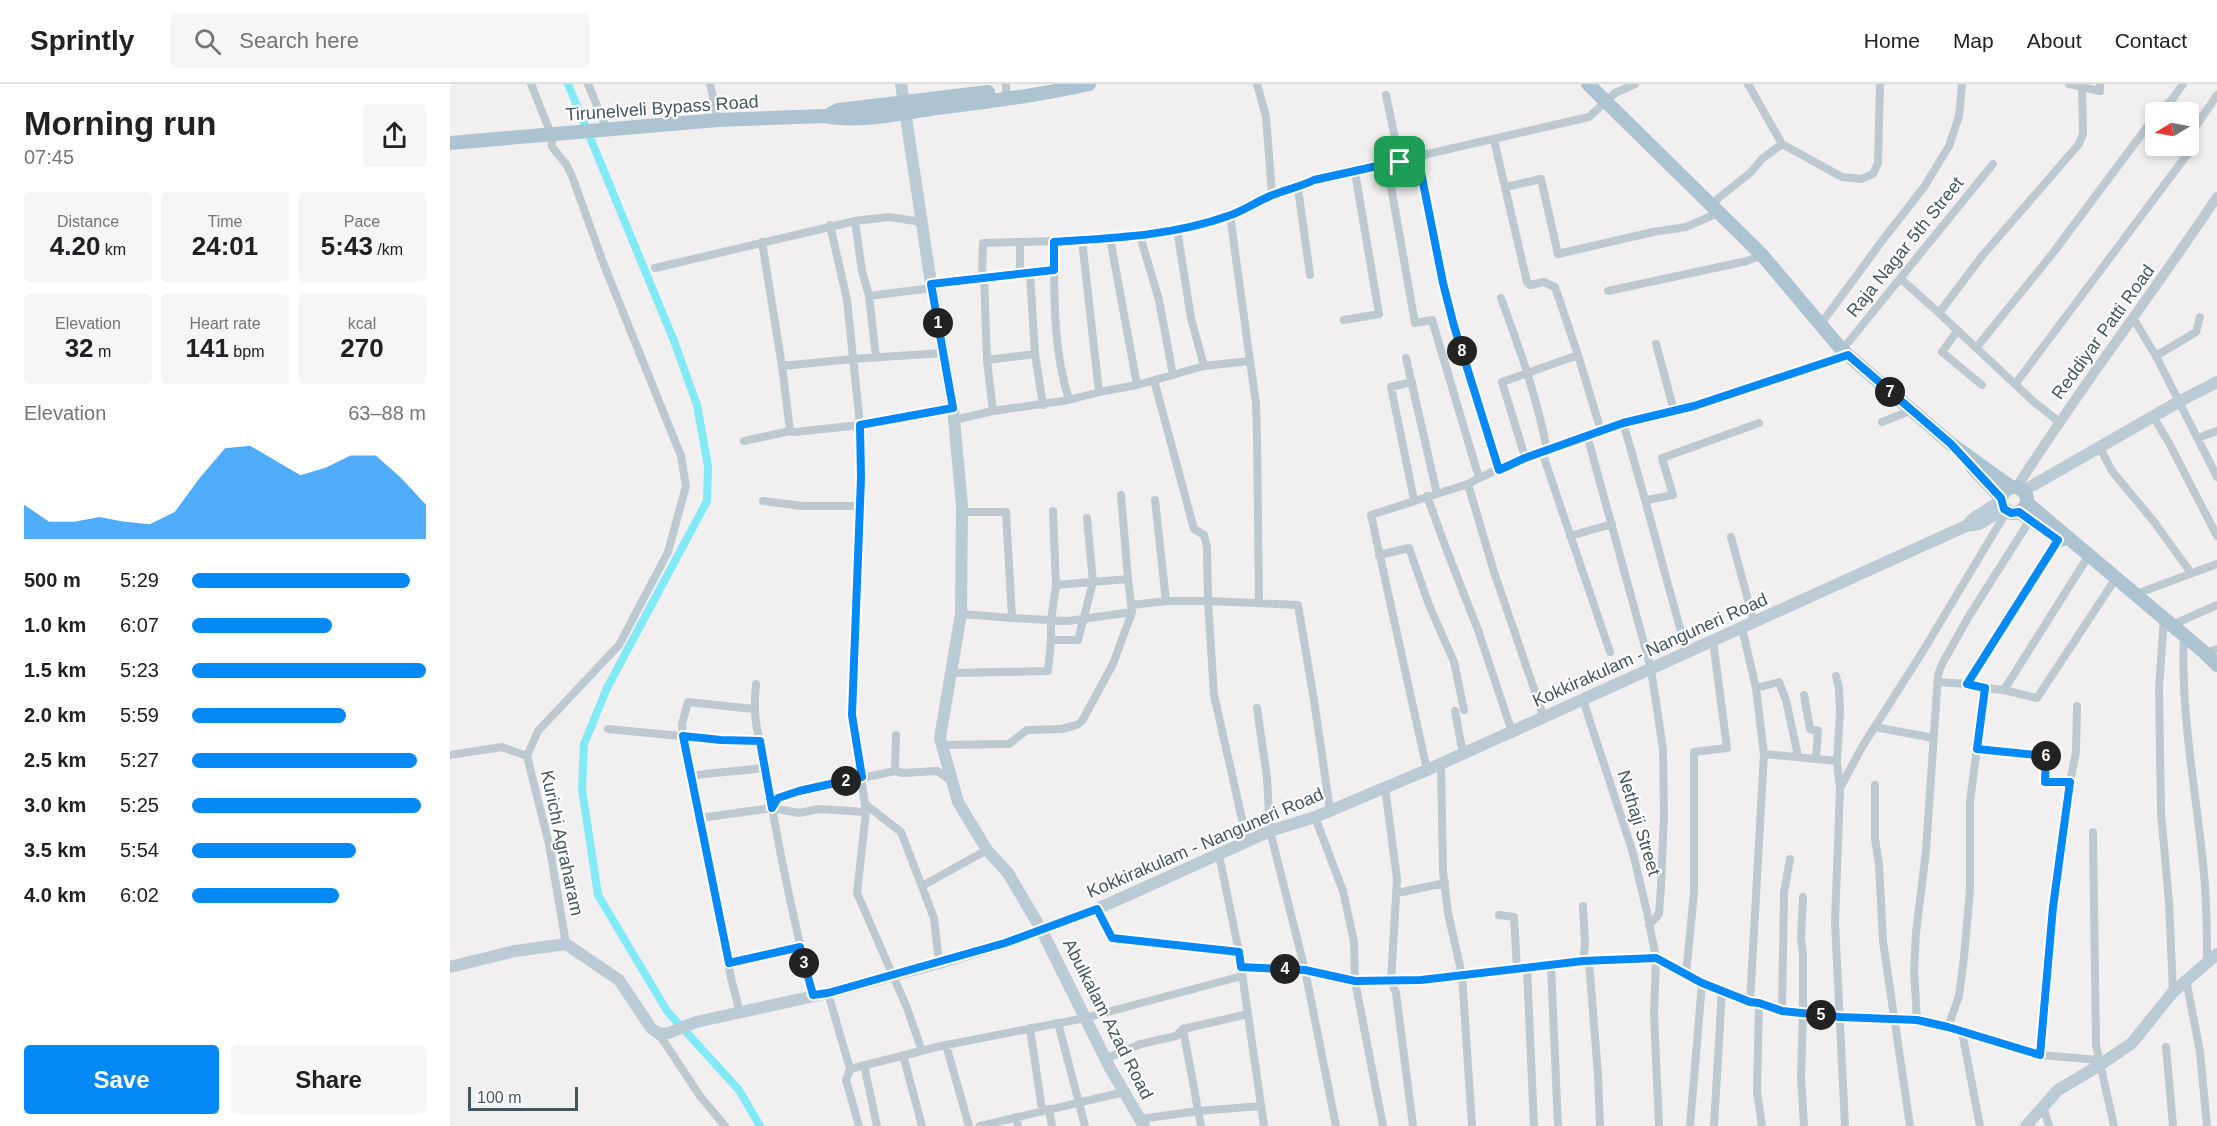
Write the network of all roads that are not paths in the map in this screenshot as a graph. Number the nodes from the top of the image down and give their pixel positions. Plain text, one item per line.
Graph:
1 (531, 84) edge
2 (588, 84) edge
3 (710, 84) edge
4 (901, 84) edge
5 (1044, 84) edge
6 (1089, 84) edge
7 (1257, 84) edge
8 (1588, 84) edge
9 (1635, 84) edge
10 (1748, 84) edge
11 (1880, 84) edge
12 (1962, 84) edge
13 (2069, 84) edge
14 (2100, 84) edge
15 (2183, 84) edge
16 (1006, 87) edge
17 (2082, 87) junction
18 (1386, 95) dead end
19 (2217, 95) edge
20 (1606, 101) junction
21 (2170, 102) edge
22 (906, 107) junction
23 (718, 120) junction
24 (2145, 129) edge
25 (607, 130) junction
26 (551, 134) junction
27 (1494, 140) junction
28 (450, 143) edge
29 (1782, 144) junction
30 (1418, 157) junction
31 (1400, 162) junction
32 (1387, 164) junction
33 (1993, 164) dead end
34 (1354, 172) junction
35 (1298, 188) junction
36 (1506, 188) junction
37 (1272, 195) junction
38 (2217, 197) edge
39 (1714, 209) junction
40 (1230, 215) junction
41 (855, 220) junction
42 (922, 222) junction
43 (830, 225) junction
44 (1177, 229) junction
45 (1140, 236) junction
46 (1110, 238) junction
47 (1082, 240) junction
48 (762, 242) junction
49 (1020, 242) junction
50 (1054, 242) junction
51 (1762, 255) junction
52 (655, 268) dead end
53 (1054, 270) junction
54 (1025, 273) junction
55 (1310, 275) dead end
56 (983, 277) junction
57 (1901, 279) junction
58 (932, 286) junction
59 (1608, 291) dead end
60 (869, 296) junction
61 (1500, 298) dead end
62 (1939, 313) junction
63 (2199, 317) dead end
64 (2133, 318) junction
65 (1344, 320) dead end
66 (1820, 325) junction
67 (1957, 331) junction
68 (1656, 344) dead end
69 (1976, 348) junction
70 (1845, 352) junction
71 (943, 353) junction
72 (1035, 354) junction
73 (1578, 356) junction
74 (2156, 356) junction
75 (876, 357) junction
76 (1406, 358) dead end
77 (852, 359) junction
78 (987, 360) junction
79 (1250, 361) junction
80 (782, 366) junction
81 (1204, 366) junction
82 (1528, 372) junction
83 (1173, 375) junction
84 (1154, 380) junction
85 (1412, 382) junction
86 (2217, 382) edge
87 (2016, 383) junction
88 (1137, 385) junction
89 (1982, 385) dead end
90 (1099, 392) junction
91 (1069, 400) junction
92 (2180, 401) junction
93 (1043, 405) junction
94 (1912, 410) junction
95 (993, 411) junction
96 (1674, 411) junction
97 (953, 414) junction
98 (2154, 418) junction
99 (1882, 422) dead end
100 (2058, 422) junction
101 (1623, 423) junction
102 (1759, 423) dead end
103 (860, 425) junction
104 (1601, 430) junction
105 (789, 431) junction
106 (2217, 431) edge
107 (1587, 435) junction
108 (2197, 438) junction
109 (744, 441) dead end
110 (2100, 448) junction
111 (1544, 450) junction
112 (1525, 458) junction
113 (1499, 470) junction
114 (2216, 477) edge
115 (1479, 478) junction
116 (1468, 484) junction
117 (1437, 494) junction
118 (1121, 495) dead end
119 (1427, 496) junction
120 (1155, 500) dead end
121 (1414, 500) junction
122 (1647, 500) junction
123 (763, 501) dead end
124 (2015, 502) junction
125 (858, 506) junction
126 (1053, 511) dead end
127 (962, 512) junction
128 (1087, 518) dead end
129 (1612, 524) junction
130 (1570, 536) junction
131 (2217, 536) edge
132 (1731, 537) dead end
133 (2064, 540) junction
134 (1379, 555) junction
135 (2089, 555) junction
136 (2217, 564) edge
137 (2191, 573) junction
138 (2116, 578) junction
139 (1128, 579) junction
140 (1094, 582) junction
141 (1056, 585) junction
142 (2136, 594) junction
143 (1166, 601) junction
144 (1208, 601) junction
145 (1259, 602) junction
146 (2217, 605) edge
147 (1132, 608) junction
148 (962, 614) junction
149 (1085, 617) junction
150 (1012, 618) junction
151 (1051, 621) junction
152 (2168, 621) junction
153 (1754, 622) junction
154 (1742, 628) junction
155 (2184, 635) junction
156 (1051, 640) junction
157 (1713, 641) junction
158 (2211, 651) edge
159 (1610, 652) dead end
160 (1687, 653) junction
161 (2217, 665) edge
162 (1651, 669) junction
163 (952, 673) junction
164 (1836, 676) dead end
165 (1938, 682) junction
166 (756, 684) dead end
167 (1967, 684) junction
168 (1756, 688) junction
169 (1985, 688) junction
170 (2004, 690) junction
171 (1804, 695) dead end
172 (1583, 700) junction
173 (2077, 706) dead end
174 (1257, 708) dead end
175 (753, 709) junction
176 (1544, 718) junction
177 (1875, 727) junction
178 (608, 729) dead end
179 (1512, 732) junction
180 (896, 735) dead end
181 (683, 736) junction
182 (1933, 738) junction
183 (760, 741) junction
184 (942, 745) junction
185 (1977, 749) junction
186 (1463, 754) junction
187 (1764, 754) junction
188 (450, 756) edge
189 (527, 756) junction
190 (1798, 756) junction
191 (1816, 758) junction
192 (1837, 761) junction
193 (1441, 764) junction
194 (765, 768) junction
195 (1427, 770) junction
196 (895, 771) junction
197 (691, 776) junction
198 (862, 777) junction
199 (953, 782) junction
200 (2070, 782) junction
201 (1875, 785) dead end
202 (1385, 787) junction
203 (1840, 789) junction
204 (772, 808) junction
205 (866, 808) junction
206 (1330, 810) junction
207 (1315, 817) junction
208 (700, 818) junction
209 (1269, 831) junction
210 (2093, 832) dead end
211 (1247, 841) junction
212 (987, 850) junction
213 (1219, 855) junction
214 (1790, 859) dead end
215 (1445, 883) junction
216 (922, 886) junction
217 (1397, 892) junction
218 (1803, 897) dead end
219 (1583, 906) dead end
220 (1097, 909) junction
221 (1499, 915) dead end
222 (1649, 925) junction
223 (1041, 929) junction
224 (566, 945) junction
225 (800, 947) junction
226 (1239, 952) junction
227 (1656, 958) junction
228 (2212, 958) edge
229 (1586, 961) junction
230 (729, 963) junction
231 (939, 963) junction
232 (1551, 965) junction
233 (450, 967) edge
234 (1527, 968) junction
235 (1517, 969) junction
236 (1305, 970) junction
237 (1242, 972) junction
238 (893, 974) junction
239 (1686, 974) junction
240 (1462, 975) junction
241 (2186, 979) junction
242 (1355, 981) junction
243 (1390, 981) junction
244 (1702, 983) junction
245 (1722, 990) junction
246 (2173, 992) junction
247 (828, 993) junction
248 (813, 995) junction
249 (1754, 1002) junction
250 (1782, 1011) junction
251 (740, 1012) junction
252 (1803, 1013) junction
253 (1248, 1014) junction
254 (1841, 1017) junction
255 (1085, 1018) junction
256 (1894, 1019) junction
257 (1917, 1020) junction
258 (1058, 1023) junction
259 (1948, 1027) junction
260 (1030, 1028) junction
261 (1183, 1029) junction
262 (1962, 1032) junction
263 (664, 1033) junction
264 (946, 1045) junction
265 (2166, 1047) dead end
266 (922, 1051) junction
267 (903, 1055) junction
268 (2040, 1055) junction
269 (1105, 1059) junction
270 (2100, 1063) junction
271 (864, 1065) junction
272 (850, 1069) junction
273 (1124, 1092) junction
274 (1078, 1102) junction
275 (1261, 1106) junction
276 (2043, 1106) junction
277 (1042, 1110) junction
278 (1198, 1111) junction
279 (1017, 1121) edge
280 (1142, 1123) edge
281 (725, 1126) edge
282 (859, 1126) edge
283 (877, 1126) edge
284 (922, 1126) edge
285 (969, 1126) edge
286 (980, 1126) edge
287 (1052, 1126) edge
288 (1085, 1126) edge
289 (1201, 1126) edge
290 (1264, 1126) edge
291 (1336, 1126) edge
292 (1383, 1126) edge
293 (1413, 1126) edge
294 (1472, 1126) edge
295 (1534, 1126) edge
296 (1558, 1126) edge
297 (1600, 1126) edge
298 (1659, 1126) edge
299 (1690, 1126) edge
300 (1714, 1126) edge
301 (1762, 1126) edge
302 (1804, 1126) edge
303 (1845, 1126) edge
304 (1910, 1126) edge
305 (1980, 1126) edge
306 (2026, 1126) edge
307 (2049, 1126) edge
308 (2114, 1126) edge
309 (2173, 1126) edge
310 (2207, 1126) edge

1 - 26 street
2 - 25 street
3 - 23 street
4 - 22 main road
5 - 16 main road
6 - 22 main road, Tirunelveli Bypass Road
7 - 37 street
8 - 20 main road
9 - 20 street
10 - 29 street
11 - 29 street
12 - 66 street
13 - 17 street
14 - 17 street
15 - 21 street
16 - 22 main road
17 - 62 street
18 - 31 street
19 - 87 street
20 - 27 street
20 - 39 main road
22 - 23 main road, Tirunelveli Bypass Road
22 - 42 main road
23 - 25 main road, Tirunelveli Bypass Road
24 - 69 street
25 - 26 main road, Tirunelveli Bypass Road
26 - 28 main road, Tirunelveli Bypass Road
26 - 189 street
27 - 30 street
27 - 36 street
29 - 39 street
30 - 31 street
30 - 113 street
31 - 32 street
32 - 34 street
32 - 115 street
33 - 57 street, Raja Nagar 5th Street
34 - 35 street
34 - 65 street
35 - 37 street
35 - 55 street
36 - 39 street
36 - 73 street
37 - 40 street
38 - 64 street, Reddiyar Patti Road
39 - 51 main road
40 - 44 street
40 - 79 street
41 - 42 street
41 - 43 street
41 - 60 street
42 - 58 main road
43 - 48 street
43 - 77 street
44 - 45 street
44 - 81 street
45 - 46 street
45 - 83 street
46 - 47 street
46 - 88 street
47 - 50 street
47 - 90 street
48 - 52 street
48 - 80 street
49 - 50 street
49 - 54 street
49 - 56 street
50 - 53 street
51 - 59 street
51 - 66 main road
53 - 54 street
53 - 91 street
54 - 56 street
54 - 72 street
56 - 58 street
56 - 78 street
57 - 62 street
57 - 70 street, Raja Nagar 5th Street
58 - 60 street
58 - 71 main road
60 - 75 street
61 - 82 street
62 - 67 street
63 - 74 street
64 - 74 street
64 - 100 street, Reddiyar Patti Road
66 - 70 main road
67 - 69 street
67 - 89 street
68 - 96 street
69 - 87 street
70 - 94 main road
70 - 96 street
71 - 75 street
71 - 97 main road
72 - 78 street
72 - 93 street
73 - 82 street
73 - 104 street
74 - 92 street
75 - 77 street
76 - 85 street
77 - 80 street
77 - 103 street
78 - 95 street
79 - 81 street
79 - 145 street
80 - 105 street
81 - 83 street
82 - 111 street
82 - 112 street
83 - 84 street
84 - 88 street
84 - 144 street
85 - 117 street
85 - 121 street
86 - 92 main road, Kokkirakulam - Nanguneri Road
87 - 100 street
88 - 90 street
90 - 91 street
91 - 93 street
92 - 98 main road, Kokkirakulam - Nanguneri Road
92 - 108 street
93 - 95 street
94 - 99 street
94 - 124 main road
95 - 97 street
96 - 101 street
97 - 103 street
97 - 127 main road
98 - 110 main road, Kokkirakulam - Nanguneri Road
98 - 131 street
100 - 124 street, Reddiyar Patti Road
101 - 104 street
101 - 122 street
102 - 122 street
103 - 105 street
103 - 125 street
104 - 107 street
105 - 109 street
106 - 108 street
107 - 111 street
107 - 129 street
108 - 114 street
110 - 124 main road, Kokkirakulam - Nanguneri Road
110 - 137 street
111 - 112 street
111 - 130 street
112 - 113 street
113 - 115 street
115 - 116 street
116 - 117 street
116 - 176 street
117 - 119 street
118 - 139 street
119 - 121 street
119 - 179 street
120 - 143 street
121 - 134 street
122 - 160 street
123 - 125 street
124 - 133 main road
124 - 153 main road, Kokkirakulam - Nanguneri Road
124 - 165 street
124 - 177 street
125 - 198 street
126 - 141 street
127 - 148 main road
127 - 150 street
128 - 140 street
129 - 130 street
129 - 162 street
130 - 159 street
132 - 153 street
133 - 135 main road
133 - 167 street
134 - 186 street
134 - 195 street
135 - 138 main road
135 - 170 street
136 - 137 street
137 - 142 street
138 - 142 main road
138 - 170 street
139 - 140 street
139 - 147 street
140 - 141 street
140 - 149 street
141 - 151 street
142 - 152 main road
143 - 144 street
143 - 147 street
144 - 145 street
144 - 211 street
145 - 206 street
146 - 152 street
147 - 149 street
147 - 184 street
148 - 150 street
148 - 163 main road
149 - 151 street
149 - 156 street
150 - 151 street
151 - 156 street
152 - 155 main road
152 - 246 street
153 - 154 main road, Kokkirakulam - Nanguneri Road
154 - 157 main road, Kokkirakulam - Nanguneri Road
154 - 168 street
155 - 158 main road
155 - 228 street
156 - 163 street
157 - 160 main road, Kokkirakulam - Nanguneri Road
157 - 239 street
158 - 161 main road
160 - 162 main road, Kokkirakulam - Nanguneri Road
162 - 172 main road, Kokkirakulam - Nanguneri Road
162 - 222 street
163 - 184 main road
164 - 192 street
165 - 167 street
165 - 182 street
166 - 175 street
167 - 169 street
168 - 187 street
168 - 190 street
169 - 170 street
169 - 185 street
171 - 191 street
172 - 176 main road, Kokkirakulam - Nanguneri Road
172 - 222 street, Nethaji Street
173 - 200 street
174 - 209 street
175 - 181 street
175 - 183 street
176 - 179 main road, Kokkirakulam - Nanguneri Road
177 - 182 street
177 - 203 street
178 - 181 street
179 - 186 main road, Kokkirakulam - Nanguneri Road
180 - 196 street
181 - 183 street
181 - 197 street
182 - 257 street
183 - 194 street
184 - 199 main road, Abulkalam Azad Road
185 - 200 street
185 - 259 street
186 - 193 main road, Kokkirakulam - Nanguneri Road
187 - 190 street
187 - 249 street
188 - 189 street, Kurichi Agraharam
189 - 224 street, Kurichi Agraharam
190 - 191 street
191 - 192 street
192 - 203 street
193 - 195 main road, Kokkirakulam - Nanguneri Road
193 - 215 street
194 - 197 street
194 - 204 street
195 - 202 main road, Kokkirakulam - Nanguneri Road
196 - 198 street
196 - 199 street
197 - 208 street
198 - 204 street
198 - 205 street
199 - 212 main road, Abulkalam Azad Road
200 - 268 street
201 - 256 street
202 - 206 main road, Kokkirakulam - Nanguneri Road
202 - 217 street
203 - 254 street
204 - 205 street
204 - 208 street
204 - 225 street
205 - 216 street
205 - 238 street
206 - 207 main road, Kokkirakulam - Nanguneri Road
207 - 209 main road, Kokkirakulam - Nanguneri Road
207 - 242 street
208 - 230 street
209 - 211 main road, Kokkirakulam - Nanguneri Road
209 - 236 street
210 - 270 street
211 - 213 main road, Kokkirakulam - Nanguneri Road
212 - 216 street
212 - 223 main road, Abulkalam Azad Road
213 - 220 main road, Kokkirakulam - Nanguneri Road
213 - 226 street
214 - 250 street
215 - 217 street
215 - 240 street
216 - 231 street
217 - 243 street
218 - 252 street
219 - 229 street
220 - 223 main road, Kokkirakulam - Nanguneri Road
220 - 226 street
221 - 235 street
222 - 227 street, Nethaji Street
223 - 231 main road, Kokkirakulam - Nanguneri Road
223 - 255 main road, Abulkalam Azad Road
224 - 233 main road
224 - 263 main road
225 - 230 street
225 - 248 street
226 - 237 street
227 - 229 street
227 - 239 street
227 - 298 street, Nethaji Street
228 - 241 main road
229 - 232 street
229 - 297 street
230 - 251 street
231 - 238 main road, Kokkirakulam - Nanguneri Road
232 - 234 street
232 - 296 street
234 - 235 street
234 - 295 street
235 - 240 street
236 - 237 street
236 - 242 street
236 - 291 street
237 - 253 street
237 - 255 street
238 - 247 main road, Kokkirakulam - Nanguneri Road
238 - 266 street
239 - 244 street
240 - 243 street
240 - 294 street
241 - 246 main road
241 - 310 street
242 - 243 street
242 - 292 street
243 - 293 street
244 - 245 street
244 - 299 street
245 - 249 street
245 - 300 street
246 - 270 main road
247 - 248 main road, Kokkirakulam - Nanguneri Road
247 - 272 street
248 - 251 main road, Kokkirakulam - Nanguneri Road
249 - 250 street
249 - 301 street
250 - 252 street
251 - 263 main road, Kokkirakulam - Nanguneri Road
252 - 254 street
252 - 302 street
253 - 261 street
253 - 275 street
254 - 256 street
254 - 303 street
255 - 258 street
255 - 269 main road, Abulkalam Azad Road
256 - 257 street
256 - 304 street
257 - 259 street
258 - 260 street
258 - 274 street
259 - 262 street
260 - 264 street
260 - 277 street
261 - 269 street
261 - 278 street
262 - 268 street
262 - 305 street
263 - 281 street
264 - 266 street
264 - 285 street
265 - 309 street
266 - 267 street
267 - 271 street
267 - 284 street
268 - 270 street
269 - 273 main road, Abulkalam Azad Road
270 - 276 main road
270 - 308 street
271 - 272 street
271 - 283 street
272 - 282 street
273 - 274 street
273 - 280 main road, Abulkalam Azad Road
274 - 277 street
274 - 288 street
275 - 278 street
275 - 290 street
276 - 306 main road
276 - 307 street
277 - 279 street
277 - 287 street
278 - 280 street
278 - 289 street
279 - 286 street

